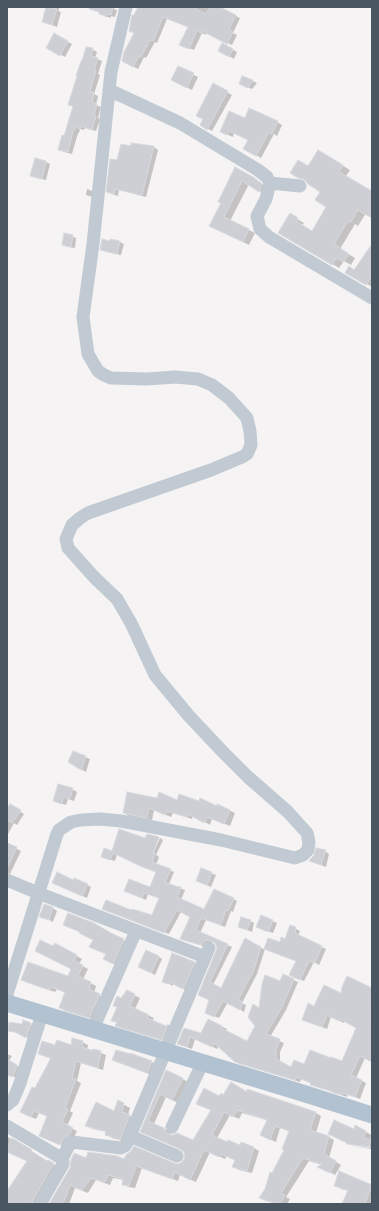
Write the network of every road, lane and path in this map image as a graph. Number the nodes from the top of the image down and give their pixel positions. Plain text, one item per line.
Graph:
1 (126, 7) edge
2 (109, 90) junction
3 (270, 183) junction
4 (300, 186) dead end
5 (372, 298) edge
6 (7, 880) edge
7 (38, 893) junction
8 (136, 930) junction
9 (7, 994) edge
10 (7, 1003) edge
11 (42, 1014) junction
12 (93, 1029) junction
13 (165, 1051) junction
14 (203, 1062) junction
15 (7, 1105) edge
16 (372, 1115) edge
17 (7, 1126) edge
18 (172, 1127) dead end
19 (130, 1136) junction
20 (177, 1156) dead end
21 (62, 1159) junction
22 (40, 1204) edge

1 - 2 street
2 - 3 street
2 - 7 street
3 - 4 street
3 - 5 street
6 - 7 street
7 - 8 street
7 - 9 street
8 - 12 street
8 - 13 street
10 - 11 main road
11 - 12 main road
11 - 15 street
12 - 13 main road
13 - 14 main road
13 - 19 street
14 - 16 main road
14 - 18 street
17 - 21 street
19 - 20 street
19 - 21 street
21 - 22 street

